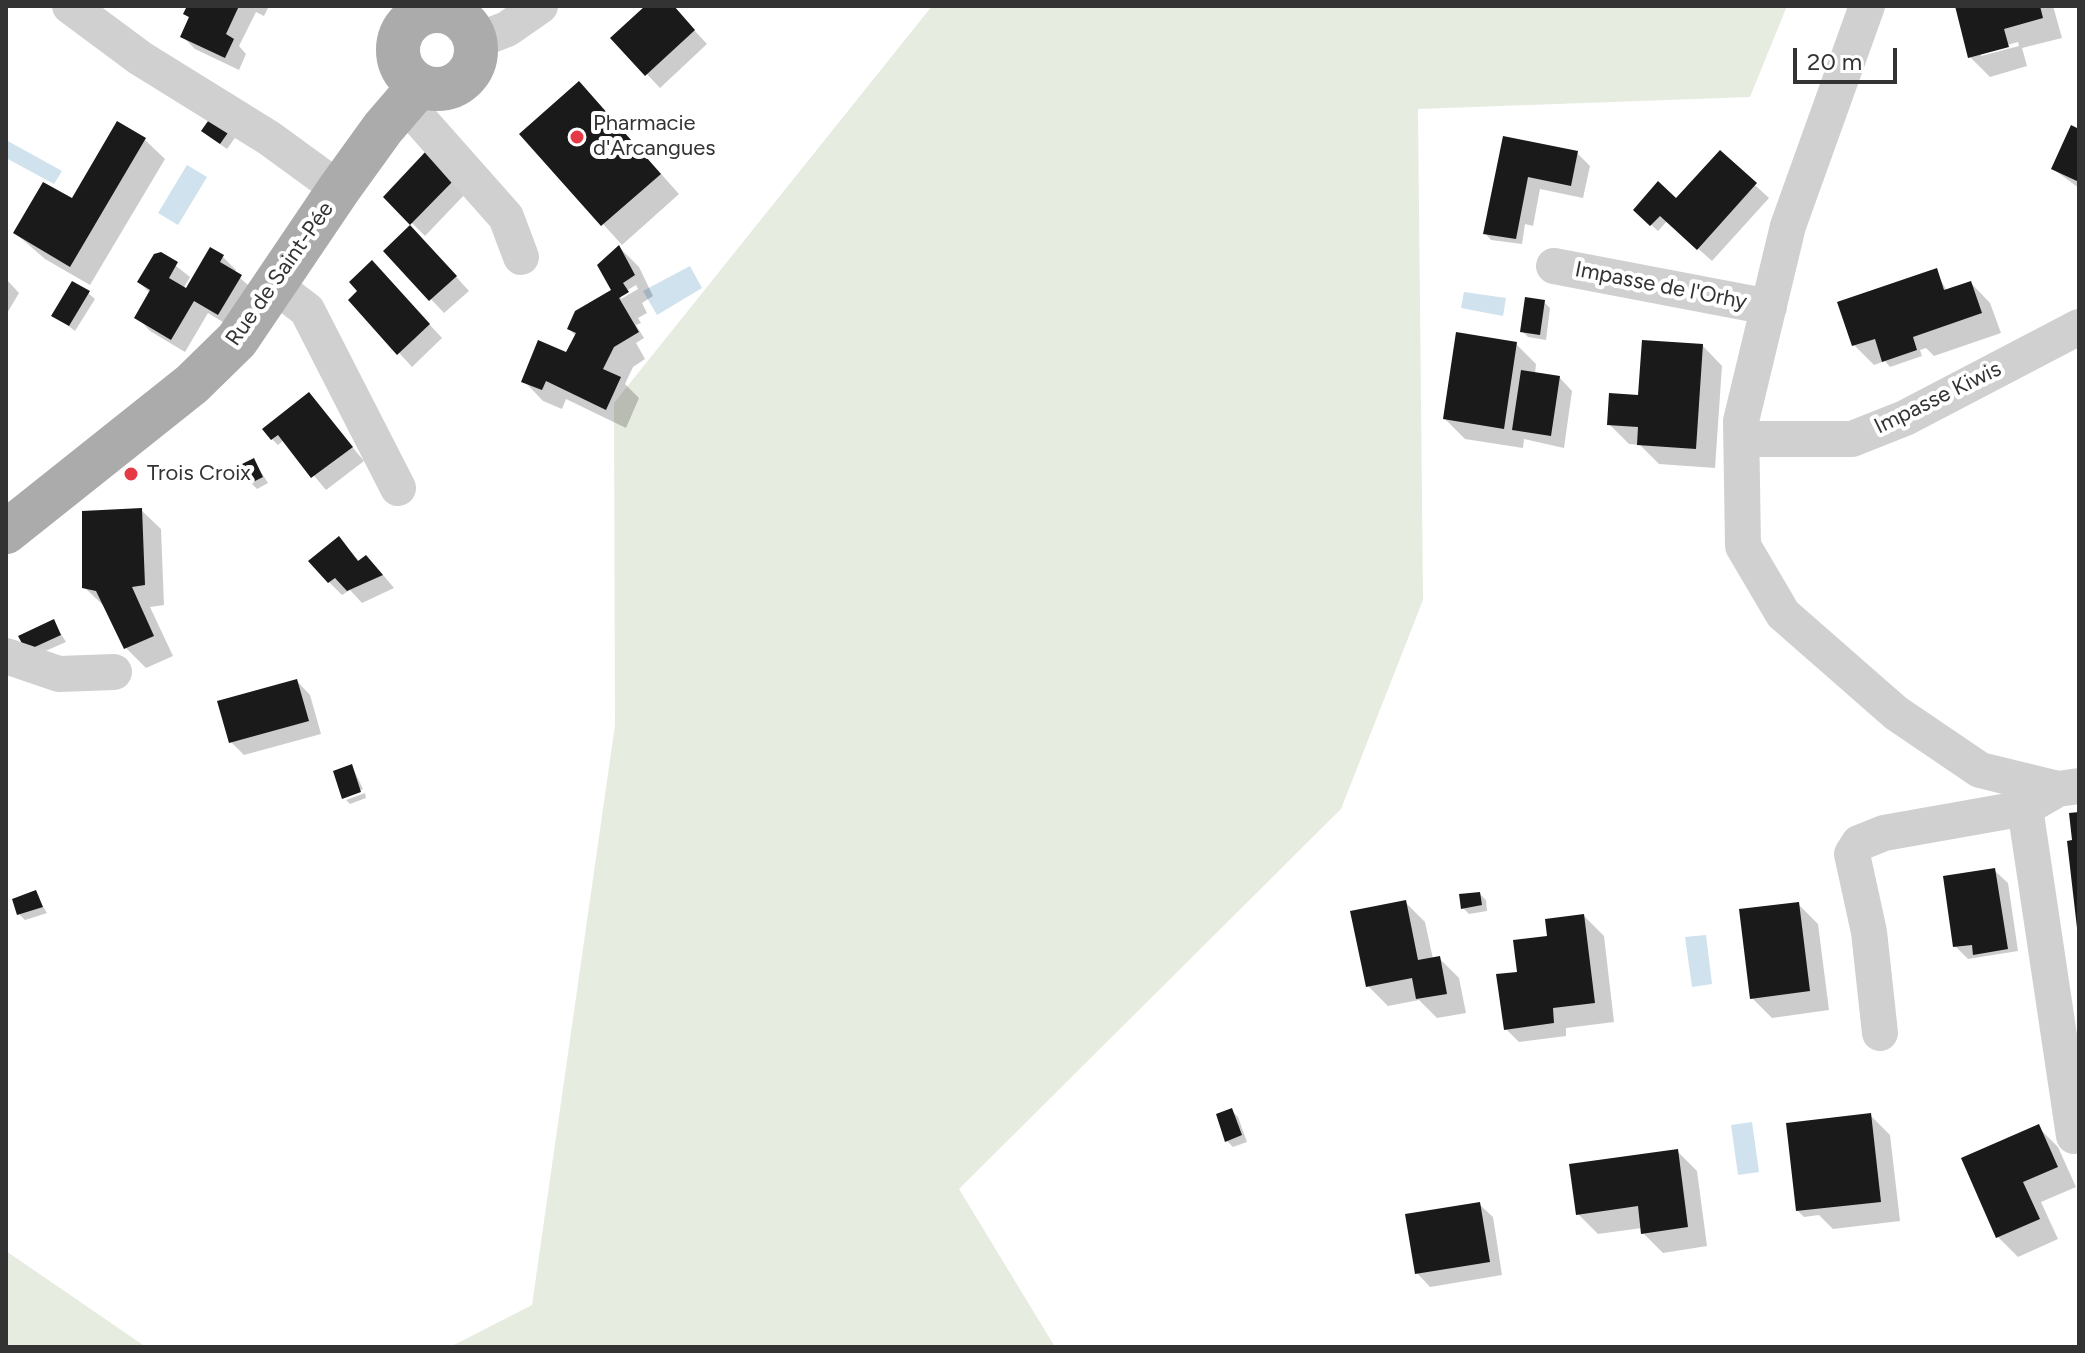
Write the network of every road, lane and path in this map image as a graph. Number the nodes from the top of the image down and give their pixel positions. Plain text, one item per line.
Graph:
1 (70, 6) edge
2 (540, 6) edge
3 (1867, 6) edge
4 (432, 8) edge
5 (476, 41) junction
6 (412, 94) junction
7 (339, 189) junction
8 (521, 257) dead end
9 (1554, 266) dead end
10 (274, 285) junction
11 (1769, 307) junction
12 (2079, 327) edge
13 (1742, 439) junction
14 (398, 488) dead end
15 (6, 532) edge
16 (6, 656) edge
17 (114, 672) dead end
18 (2069, 788) edge
19 (2025, 808) junction
20 (1880, 1033) dead end
21 (2074, 1136) dead end

1 - 7 street
2 - 5 street
3 - 11 street
4 - 5 main road
4 - 6 main road
5 - 6 main road
6 - 7 main road, Rue de Saint-Pée
6 - 8 street
7 - 10 main road, Rue de Saint-Pée
9 - 11 street, Impasse de l'Orhy
10 - 14 street
10 - 15 main road, Rue de Saint-Pée
11 - 13 street
12 - 13 street, Impasse Kiwis
13 - 18 street
16 - 17 street
18 - 19 street
19 - 20 street
19 - 21 street

